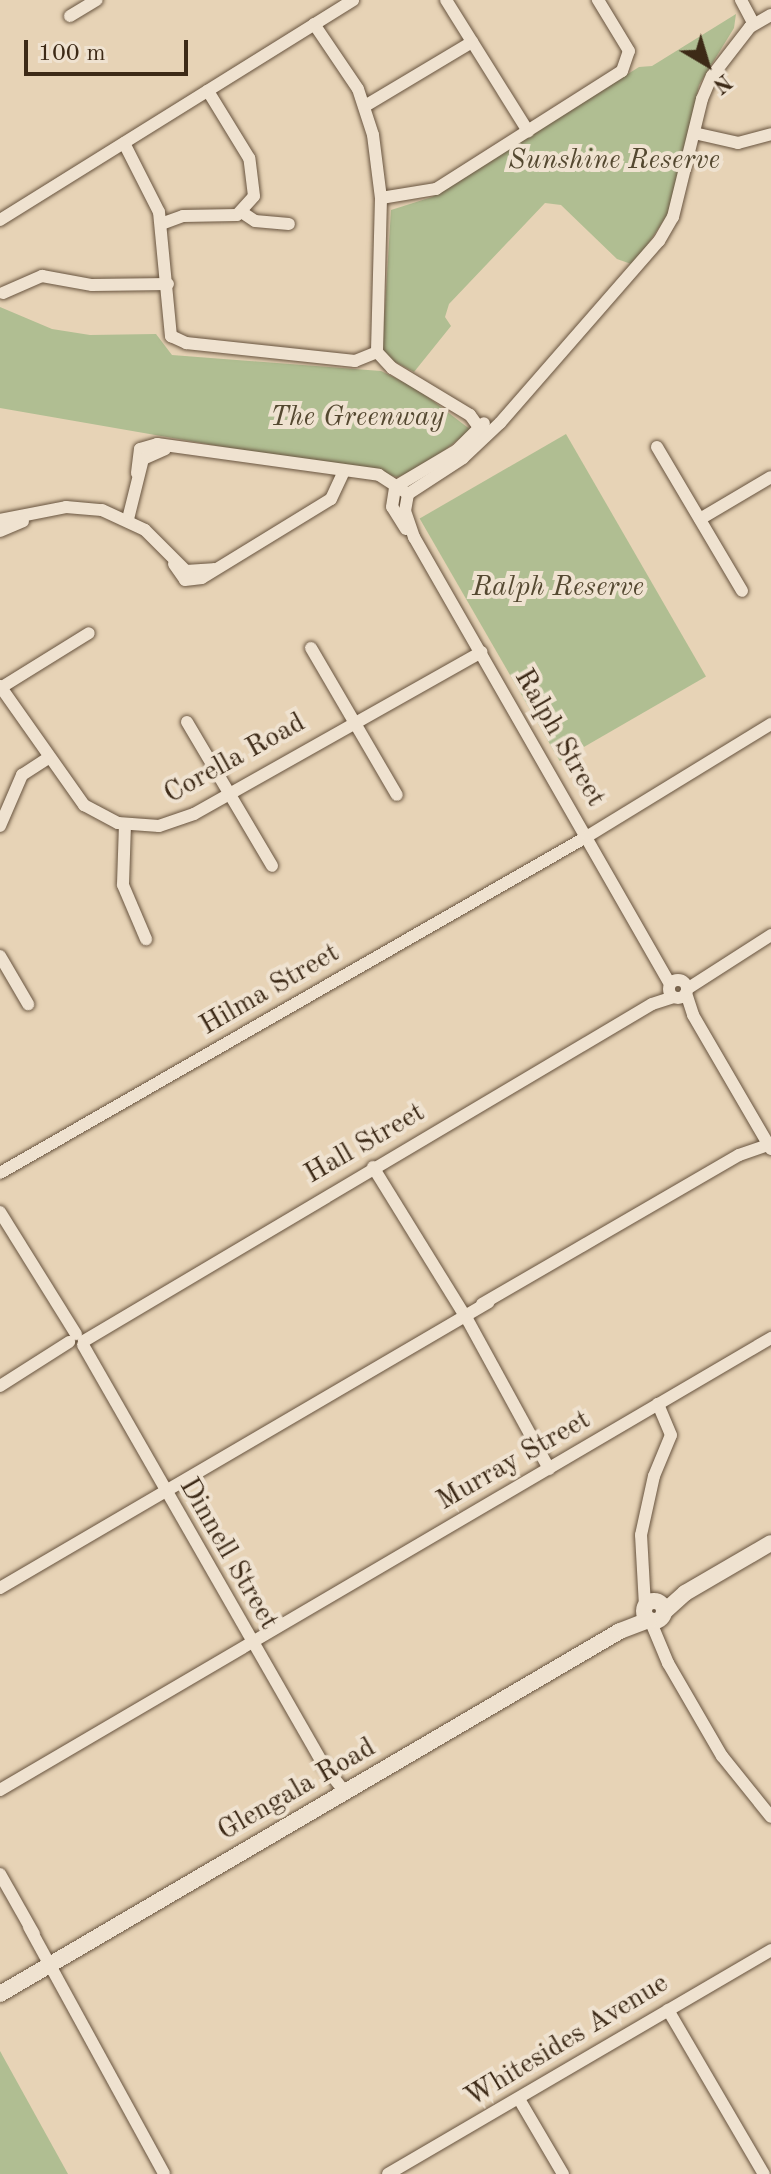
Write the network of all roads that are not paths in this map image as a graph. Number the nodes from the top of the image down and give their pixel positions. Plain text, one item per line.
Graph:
1 (353, 0) edge
2 (446, 0) edge
3 (598, 0) edge
4 (741, 0) edge
5 (92, 1) edge
6 (771, 15) edge
7 (70, 16) dead end
8 (314, 24) junction
9 (754, 24) junction
10 (472, 42) junction
11 (208, 91) junction
12 (365, 106) junction
13 (528, 131) junction
14 (694, 133) junction
15 (771, 134) edge
16 (124, 143) junction
17 (381, 198) junction
18 (243, 213) junction
19 (0, 220) edge
20 (161, 224) junction
21 (289, 224) dead end
22 (168, 284) junction
23 (3, 293) dead end
24 (372, 354) junction
25 (479, 429) junction
26 (657, 447) dead end
27 (338, 470) junction
28 (771, 477) edge
29 (398, 489) junction
30 (32, 514) junction
31 (123, 517) junction
32 (700, 519) junction
33 (0, 520) edge
34 (0, 531) edge
35 (742, 591) dead end
36 (89, 633) dead end
37 (311, 648) dead end
38 (478, 648) junction
39 (1, 687) edge
40 (353, 721) junction
41 (187, 722) dead end
42 (771, 724) edge
43 (48, 758) junction
44 (229, 794) junction
45 (397, 795) dead end
46 (125, 824) junction
47 (0, 826) edge
48 (586, 832) junction
49 (272, 866) dead end
50 (771, 935) edge
51 (146, 939) dead end
52 (0, 956) edge
53 (678, 989) junction
54 (28, 1004) dead end
55 (767, 1143) edge
56 (377, 1166) junction
57 (4, 1173) edge
58 (0, 1212) edge
59 (465, 1316) junction
60 (771, 1338) edge
61 (76, 1342) junction
62 (0, 1386) edge
63 (658, 1404) junction
64 (553, 1466) junction
65 (164, 1491) junction
66 (771, 1543) edge
67 (0, 1588) edge
68 (654, 1611) junction
69 (252, 1642) junction
70 (0, 1790) edge
71 (341, 1794) junction
72 (771, 1817) edge
73 (0, 1874) edge
74 (771, 1950) edge
75 (50, 1965) junction
76 (0, 1994) edge
77 (668, 2010) junction
78 (519, 2099) junction
79 (164, 2174) edge
80 (388, 2174) edge
81 (563, 2174) edge
82 (764, 2174) edge

1 - 8 street
2 - 10 street
3 - 13 street
4 - 9 street
5 - 7 street
6 - 9 street
8 - 11 street
8 - 12 street
9 - 14 street
10 - 12 street
10 - 13 street
11 - 16 street
11 - 18 street
12 - 17 street
13 - 17 street
14 - 15 street
14 - 25 street
16 - 19 street
16 - 20 street
17 - 24 street
18 - 20 street
18 - 21 street
20 - 22 street
22 - 23 street
22 - 24 street
24 - 25 street
25 - 29 street
26 - 32 street
27 - 29 street
27 - 31 street
27 - 31 street
28 - 32 street
29 - 38 street, Ralph Street
30 - 31 street
30 - 33 street
30 - 34 street
32 - 35 street
36 - 39 street
37 - 40 street
38 - 40 street, Corella Road
38 - 48 street, Ralph Street
39 - 43 street, Corella Road
40 - 44 street, Corella Road
40 - 45 street
41 - 44 street
42 - 48 street, Hilma Street
43 - 46 street, Corella Road
43 - 47 street
44 - 46 street, Corella Road
44 - 49 street
46 - 51 street
48 - 53 street, Ralph Street
48 - 57 street, Hilma Street
50 - 53 street, Hall Street
52 - 54 street
53 - 55 street, Ralph Street
53 - 56 street, Hall Street
55 - 59 street
56 - 59 street
56 - 61 street, Hall Street
58 - 61 street, Dinnell Street
59 - 64 street
59 - 65 street
60 - 63 street, Murray Street
61 - 62 street, Hall Street
61 - 65 street, Dinnell Street
63 - 64 street, Murray Street
63 - 68 street
64 - 69 street, Murray Street
65 - 67 street
65 - 69 street, Dinnell Street
66 - 68 street, Glengala Road
68 - 71 street, Glengala Road
68 - 72 street
69 - 70 street, Murray Street
69 - 71 street, Dinnell Street
71 - 75 street, Glengala Road
73 - 75 street
74 - 77 street, Whitesides Avenue
75 - 76 street, Glengala Road
75 - 79 street
77 - 78 street, Whitesides Avenue
77 - 82 street
78 - 80 street, Whitesides Avenue
78 - 81 street

